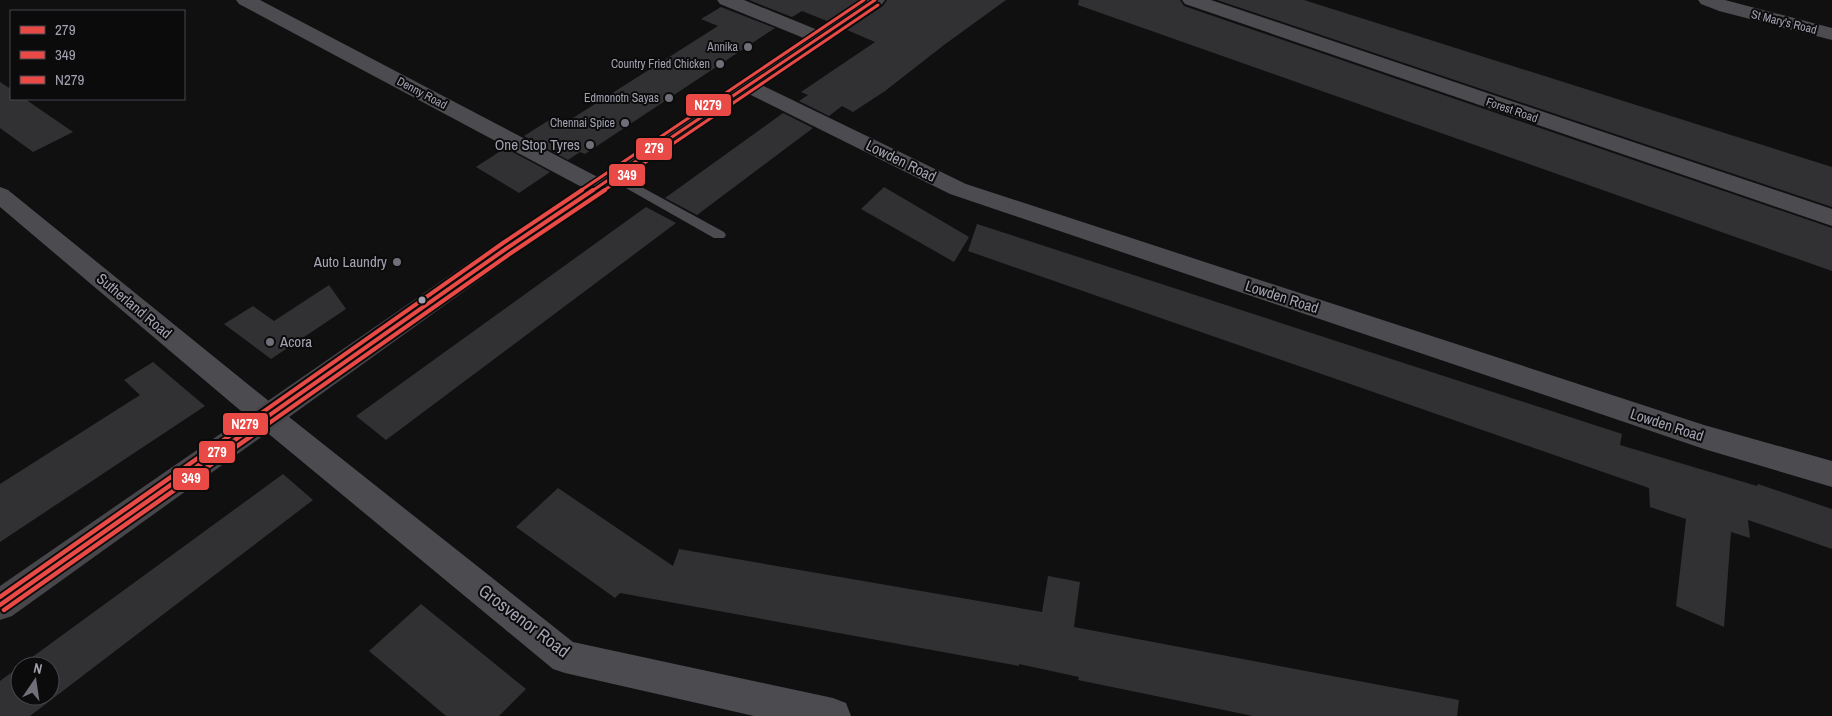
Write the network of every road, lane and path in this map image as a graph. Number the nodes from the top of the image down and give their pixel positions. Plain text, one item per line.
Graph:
1 (246, 0) edge
2 (727, 0) edge
3 (875, 0) edge
4 (1192, 0) edge
5 (1708, 0) edge
6 (1832, 34) edge
7 (818, 37) junction
8 (746, 85) junction
9 (606, 182) junction
10 (0, 195) edge
11 (1832, 218) edge
12 (719, 235) dead end
13 (268, 417) junction
14 (1832, 474) edge
15 (0, 605) edge
16 (833, 716) edge

1 - 9 street, Denny Road
2 - 7 street
3 - 7 main road
4 - 11 street, Forest Road
5 - 6 street, St Mary's Road
7 - 8 main road
8 - 9 main road
8 - 14 street, Lowden Road
9 - 12 lane
9 - 13 main road
10 - 13 street, Sutherland Road
13 - 15 main road
13 - 16 street, Grosvenor Road

